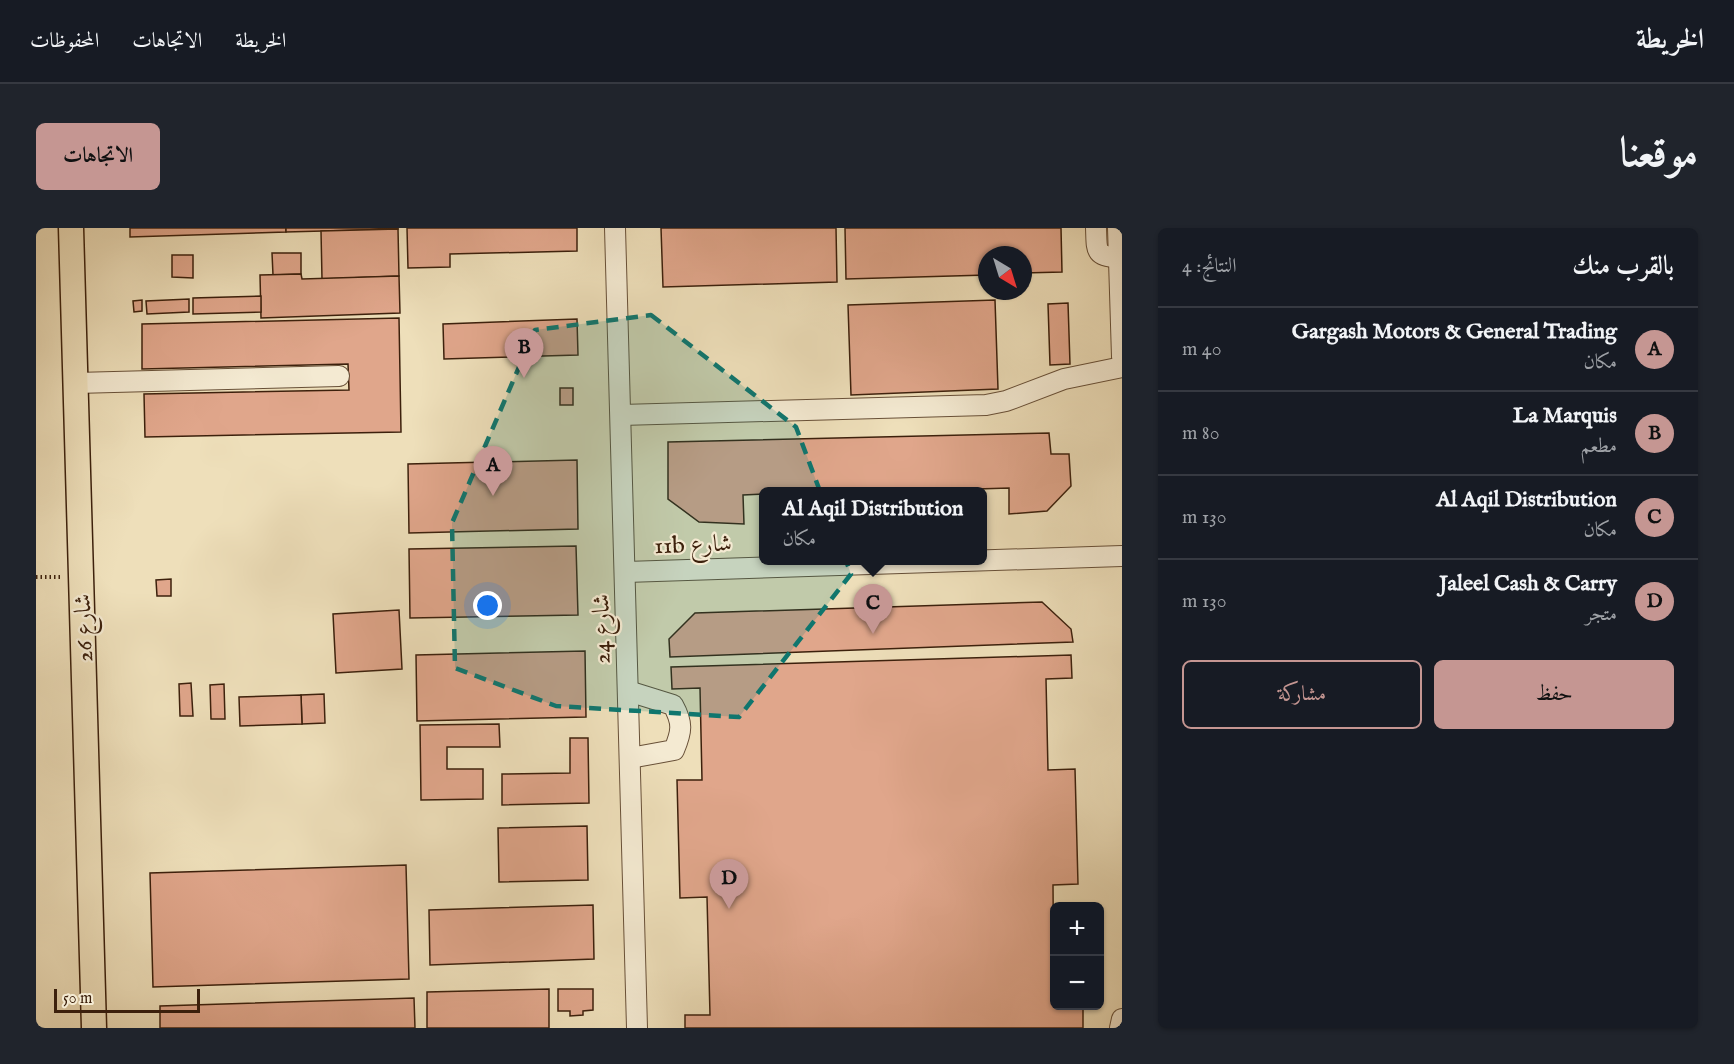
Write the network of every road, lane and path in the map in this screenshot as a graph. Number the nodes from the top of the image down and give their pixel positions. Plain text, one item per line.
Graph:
1 (71, 228) edge
2 (615, 228) edge
3 (1096, 228) edge
4 (1118, 228) edge
5 (1119, 257) junction
6 (1122, 357) edge
7 (1122, 367) edge
8 (339, 376) dead end
9 (76, 383) junction
10 (621, 415) junction
11 (1122, 556) edge
12 (987, 560) edge
13 (843, 565) edge
14 (626, 572) junction
15 (628, 691) junction
16 (630, 758) junction
17 (1122, 1019) edge
18 (94, 1028) edge
19 (637, 1028) edge
20 (1120, 1028) edge

1 - 9 main road, شارع 26
2 - 10 street, شارع 24
3 - 5 street
4 - 5 street
5 - 6 street
7 - 10 street
8 - 9 street
9 - 18 main road, شارع 26
10 - 14 street, شارع 24
11 - 12 street, 11b شارع
13 - 14 street, 11b شارع
14 - 15 street, شارع 24
15 - 16 street, شارع 24
15 - 16 street
16 - 19 street, شارع 24
17 - 20 street

